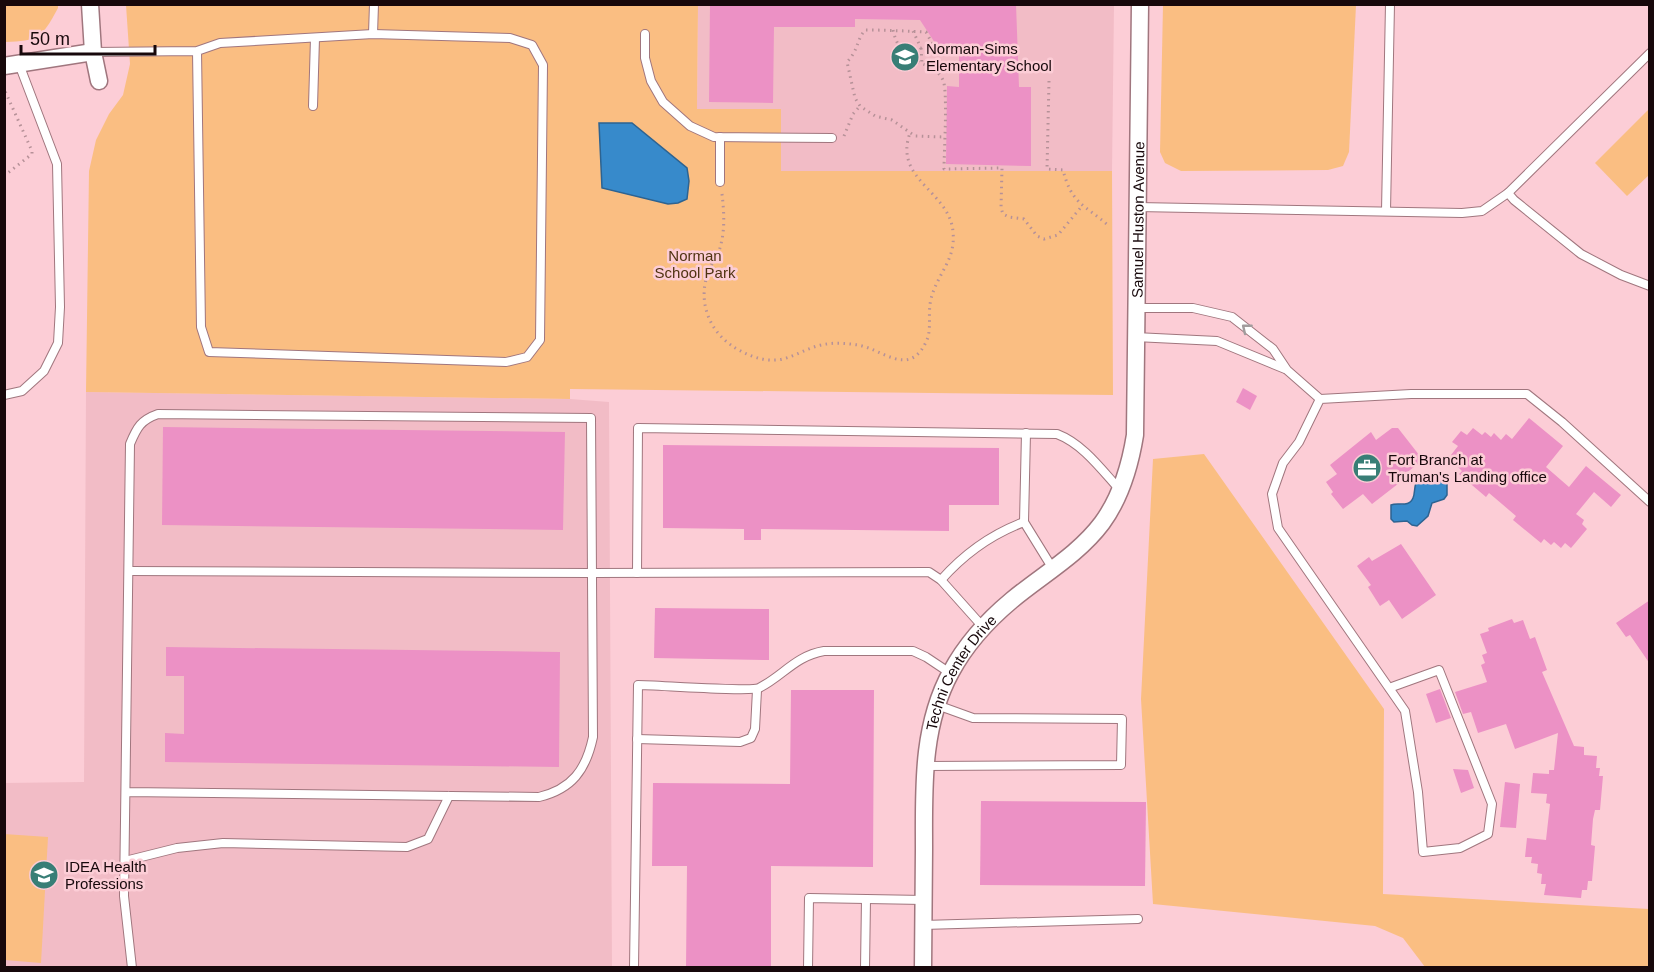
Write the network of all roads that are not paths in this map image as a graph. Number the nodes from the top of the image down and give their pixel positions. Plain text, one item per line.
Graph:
1 (90, 4) edge
2 (374, 4) edge
3 (1140, 4) edge
4 (1390, 4) edge
5 (373, 34) junction
6 (645, 34) dead end
7 (315, 38) junction
8 (197, 51) junction
9 (93, 52) junction
10 (1650, 53) edge
11 (12, 65) edge
12 (99, 81) dead end
13 (313, 106) dead end
14 (720, 137) junction
15 (832, 138) road end
16 (720, 182) road end
17 (1508, 193) junction
18 (1137, 207) junction
19 (1386, 211) junction
20 (1650, 286) edge
21 (1135, 308) junction
22 (1135, 337) junction
23 (1287, 370) junction
24 (4, 395) edge
25 (1320, 399) junction
26 (1026, 433) junction
27 (1135, 435) joint
28 (1120, 490) junction
29 (1650, 502) edge
30 (1024, 522) junction
31 (1053, 569) junction
32 (129, 570) junction
33 (592, 573) junction
34 (637, 573) junction
35 (941, 580) junction
36 (983, 627) junction
37 (950, 674) junction
38 (1389, 688) junction
39 (757, 690) junction
40 (936, 705) junction
41 (637, 739) junction
42 (926, 766) junction
43 (126, 792) junction
44 (449, 796) junction
45 (125, 861) junction
46 (866, 899) junction
47 (924, 900) junction
48 (1138, 919) dead end
49 (923, 926) junction
50 (132, 968) edge
51 (634, 968) edge
52 (808, 968) edge
53 (865, 968) edge
54 (923, 968) edge

1 - 9 street
2 - 5 lane
3 - 18 street, Samuel Huston Avenue
4 - 19 lane
5 - 7 lane
5 - 8 lane
6 - 14 lane
7 - 8 lane
7 - 13 lane
8 - 9 lane
9 - 11 street
9 - 12 street
10 - 17 lane
11 - 24 lane
14 - 15 lane
14 - 16 lane
17 - 19 lane
17 - 20 lane
18 - 19 lane
18 - 21 street, Samuel Huston Avenue
21 - 22 street, Samuel Huston Avenue
23 -> 21 lane
22 - 23 lane
22 - 27 street, Samuel Huston Avenue
23 - 25 lane
25 - 29 lane
25 - 38 lane
26 - 28 lane
26 - 30 lane
26 - 34 lane
27 - 28 street, Techni Center Drive
28 - 31 street, Techni Center Drive
30 - 31 lane
30 - 35 lane
31 - 36 street, Techni Center Drive
32 - 33 lane
32 - 33 lane
32 - 43 lane
33 - 34 lane
33 - 44 lane
34 - 35 lane
35 - 36 lane
36 - 37 street, Techni Center Drive
37 - 39 lane
37 - 40 street, Techni Center Drive
38 - 38 lane
39 - 41 lane
39 - 41 lane
40 - 42 street, Techni Center Drive
40 - 42 lane
41 - 51 lane
42 - 47 street, Techni Center Drive
43 - 44 lane
43 - 45 lane
44 - 45 lane
45 - 50 lane
46 - 47 lane
46 - 52 lane
46 - 53 lane
47 - 49 street, Techni Center Drive
48 - 49 lane
49 - 54 street, Techni Center Drive

